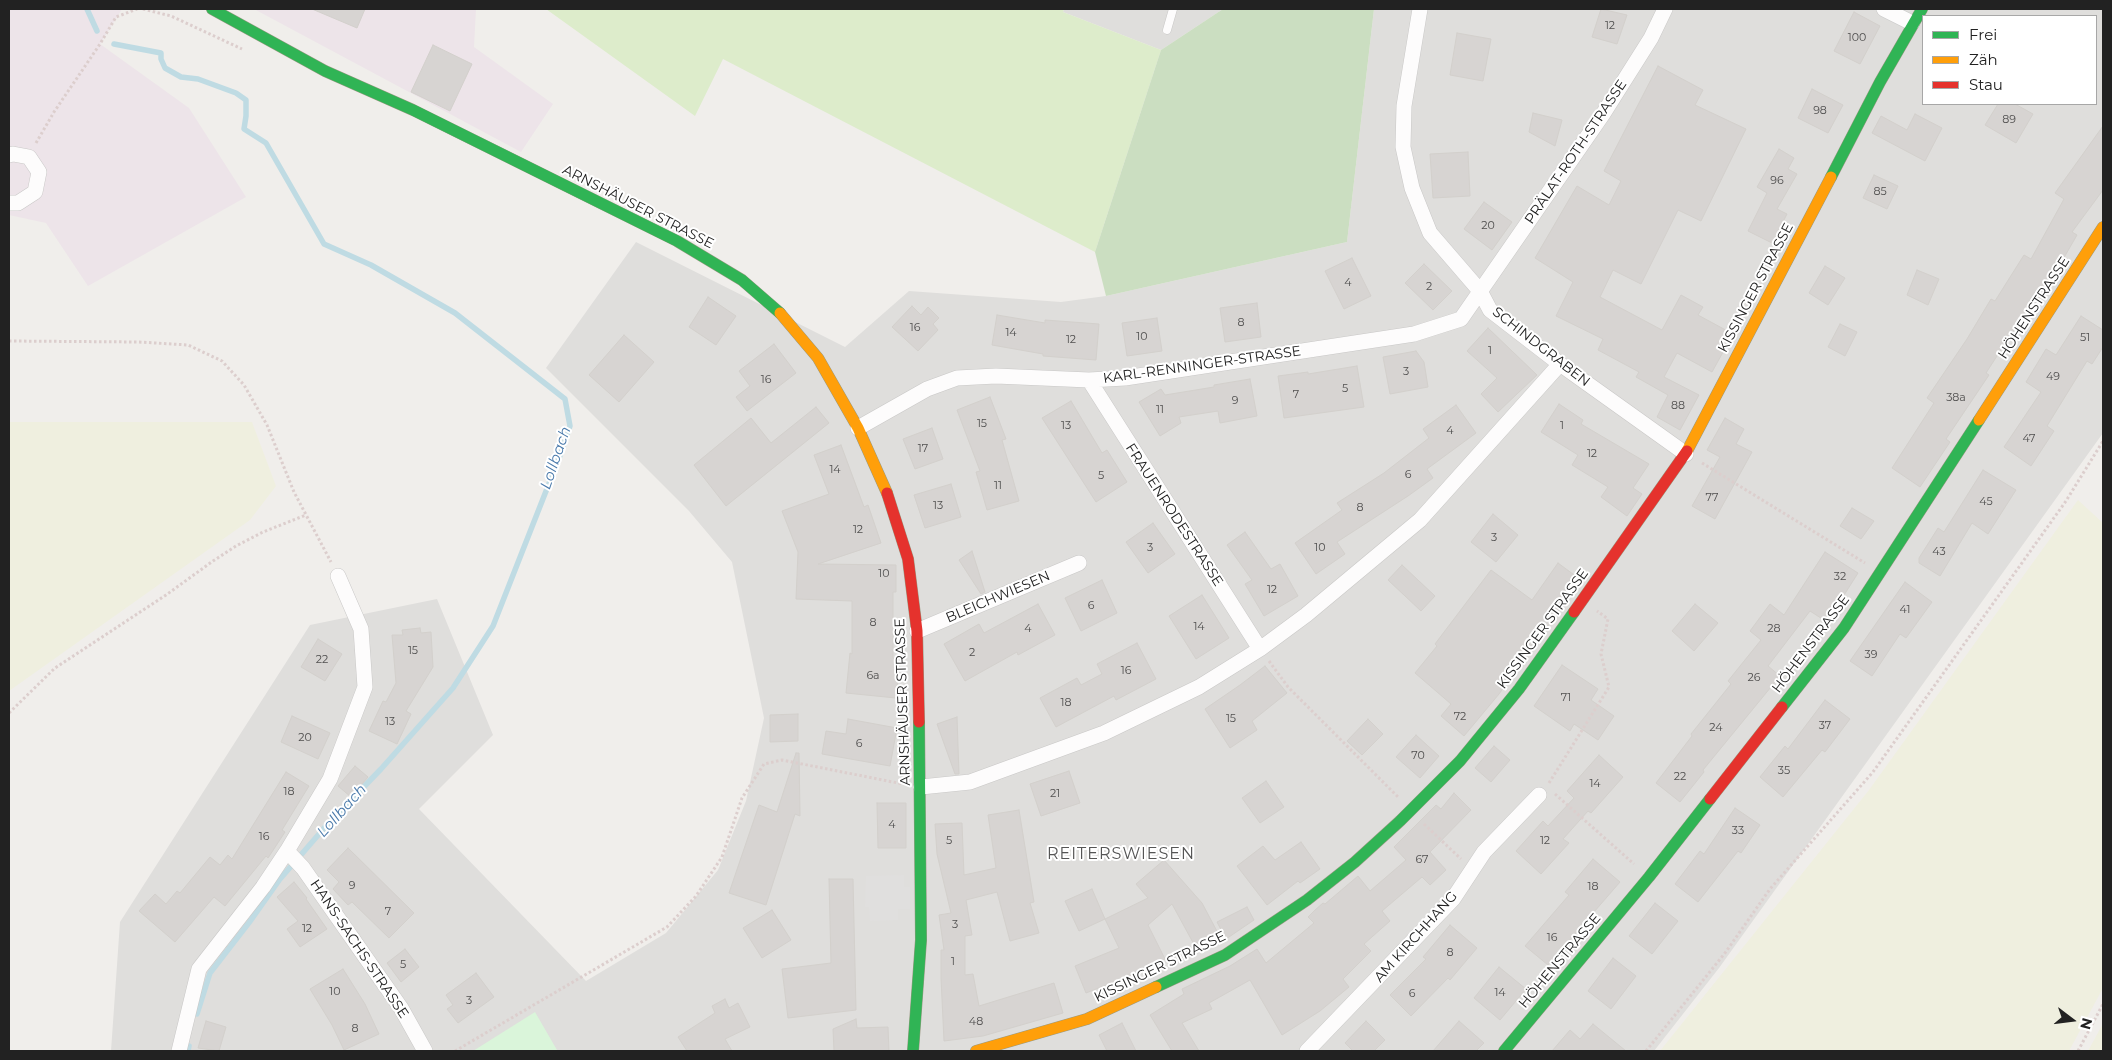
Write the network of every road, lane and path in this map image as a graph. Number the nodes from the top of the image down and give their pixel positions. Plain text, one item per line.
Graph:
1 (137, 9) edge
2 (212, 9) edge
3 (1173, 9) edge
4 (1420, 9) edge
5 (1665, 9) edge
6 (1884, 9) edge
7 (1922, 9) edge
8 (1912, 24) junction
9 (1167, 30) dead end
10 (9, 155) edge
11 (28, 157) junction
12 (9, 203) edge
13 (2103, 227) edge
14 (1480, 291) junction
15 (9, 341) edge
16 (1560, 364) junction
17 (1089, 380) junction
18 (858, 428) junction
19 (2103, 441) edge
20 (1686, 454) junction
21 (306, 514) junction
22 (1079, 563) dead end
23 (1880, 572) junction
24 (338, 576) joint
25 (1582, 600) junction
26 (917, 631) junction
27 (1260, 649) junction
28 (9, 713) edge
29 (921, 787) junction
30 (1543, 791) junction
31 (1411, 810) junction
32 (290, 853) junction
33 (1473, 869) junction
34 (1649, 877) junction
35 (2103, 1004) edge
36 (179, 1051) edge
37 (425, 1051) edge
38 (455, 1051) edge
39 (913, 1051) edge
40 (976, 1051) edge
41 (1307, 1051) edge
42 (1504, 1051) edge
43 (1646, 1051) edge
44 (2078, 1051) edge

1 - 11 path
2 - 18 street, ARNSHÄUSER STRASSE
3 - 9 lane
4 - 14 street, SCHINDGRABEN
5 - 14 street, PRÄLAT-ROTH-STRASSE
6 - 8 street
7 - 8 street, KISSINGER STRASSE
8 - 20 street, KISSINGER STRASSE
10 - 11 street
11 - 12 street
13 - 23 street, HÖHENSTRASSE
14 - 16 street, SCHINDGRABEN
14 - 17 street, KARL-RENNINGER-STRASSE
15 - 21 path
16 - 20 street, SCHINDGRABEN
16 - 27 street
17 - 18 street, KARL-RENNINGER-STRASSE
17 - 27 street, FRAUENRODESTRASSE
18 - 26 street, ARNSHÄUSER STRASSE
19 - 43 path
20 - 23 path
20 - 25 street, KISSINGER STRASSE
21 - 24 path
21 - 28 path
22 - 26 street, BLEICHWIESEN
23 - 34 street, HÖHENSTRASSE
24 - 32 street
25 - 30 path
25 - 31 street, KISSINGER STRASSE
26 - 29 street, ARNSHÄUSER STRASSE
27 - 29 street
27 - 31 path
29 - 38 path
29 - 39 street, ARNSHÄUSER STRASSE
30 - 33 street, AM KIRCHHANG
30 - 34 path
31 - 33 path
31 - 40 street, KISSINGER STRASSE
32 - 36 street
32 - 37 street, HANS-SACHS-STRASSE
33 - 41 street, AM KIRCHHANG
34 - 42 street, HÖHENSTRASSE
35 - 44 path

